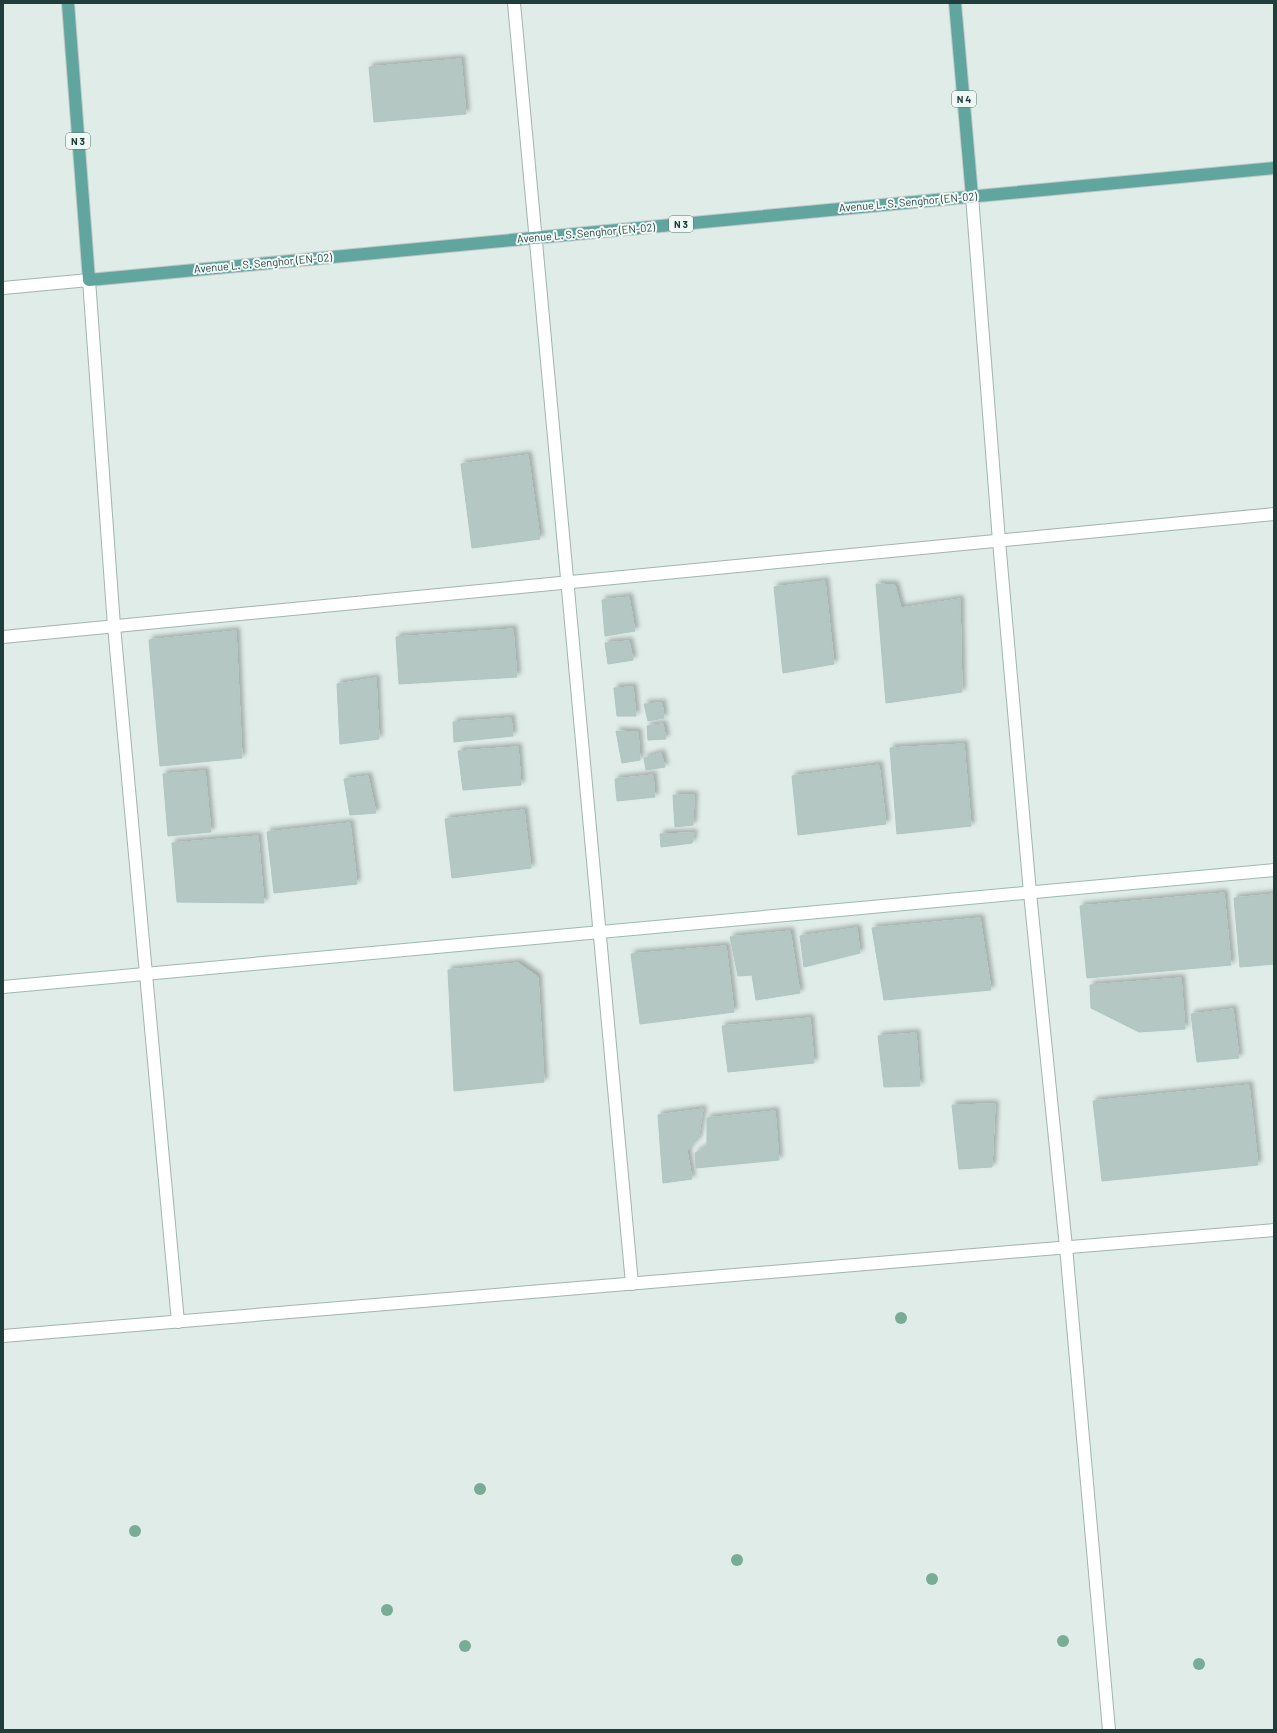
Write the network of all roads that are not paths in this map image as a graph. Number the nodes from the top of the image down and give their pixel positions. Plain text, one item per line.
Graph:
1 (68, 3) edge
2 (514, 3) edge
3 (955, 3) edge
4 (1274, 168) edge
5 (972, 196) junction
6 (536, 238) junction
7 (89, 280) junction
8 (3, 288) edge
9 (1274, 514) edge
10 (999, 541) junction
11 (568, 583) junction
12 (114, 626) junction
13 (3, 637) edge
14 (1274, 870) edge
15 (1030, 893) junction
16 (599, 932) junction
17 (146, 974) junction
18 (3, 987) edge
19 (1274, 1230) edge
20 (1066, 1247) junction
21 (632, 1284) junction
22 (178, 1322) junction
23 (3, 1336) edge
24 (1109, 1730) edge

1 - 7 main road, N 3
2 - 6 street
3 - 5 main road, N 4
4 - 5 main road, Avenue L. S. Senghor (EN-02) / N 3
5 - 6 main road, Avenue L. S. Senghor (EN-02) / N 3
5 - 10 street
6 - 7 main road, Avenue L. S. Senghor (EN-02) / N 3
6 - 11 street
7 - 8 street
7 - 12 street
9 - 10 street
10 - 11 street
10 - 15 street
11 - 12 street
11 - 16 street
12 - 13 street
12 - 17 street
14 - 15 street
15 - 16 street
15 - 20 street
16 - 17 street
16 - 21 street
17 - 18 street
17 - 22 street
19 - 20 street
20 - 21 street
20 - 24 street
21 - 22 street
22 - 23 street

